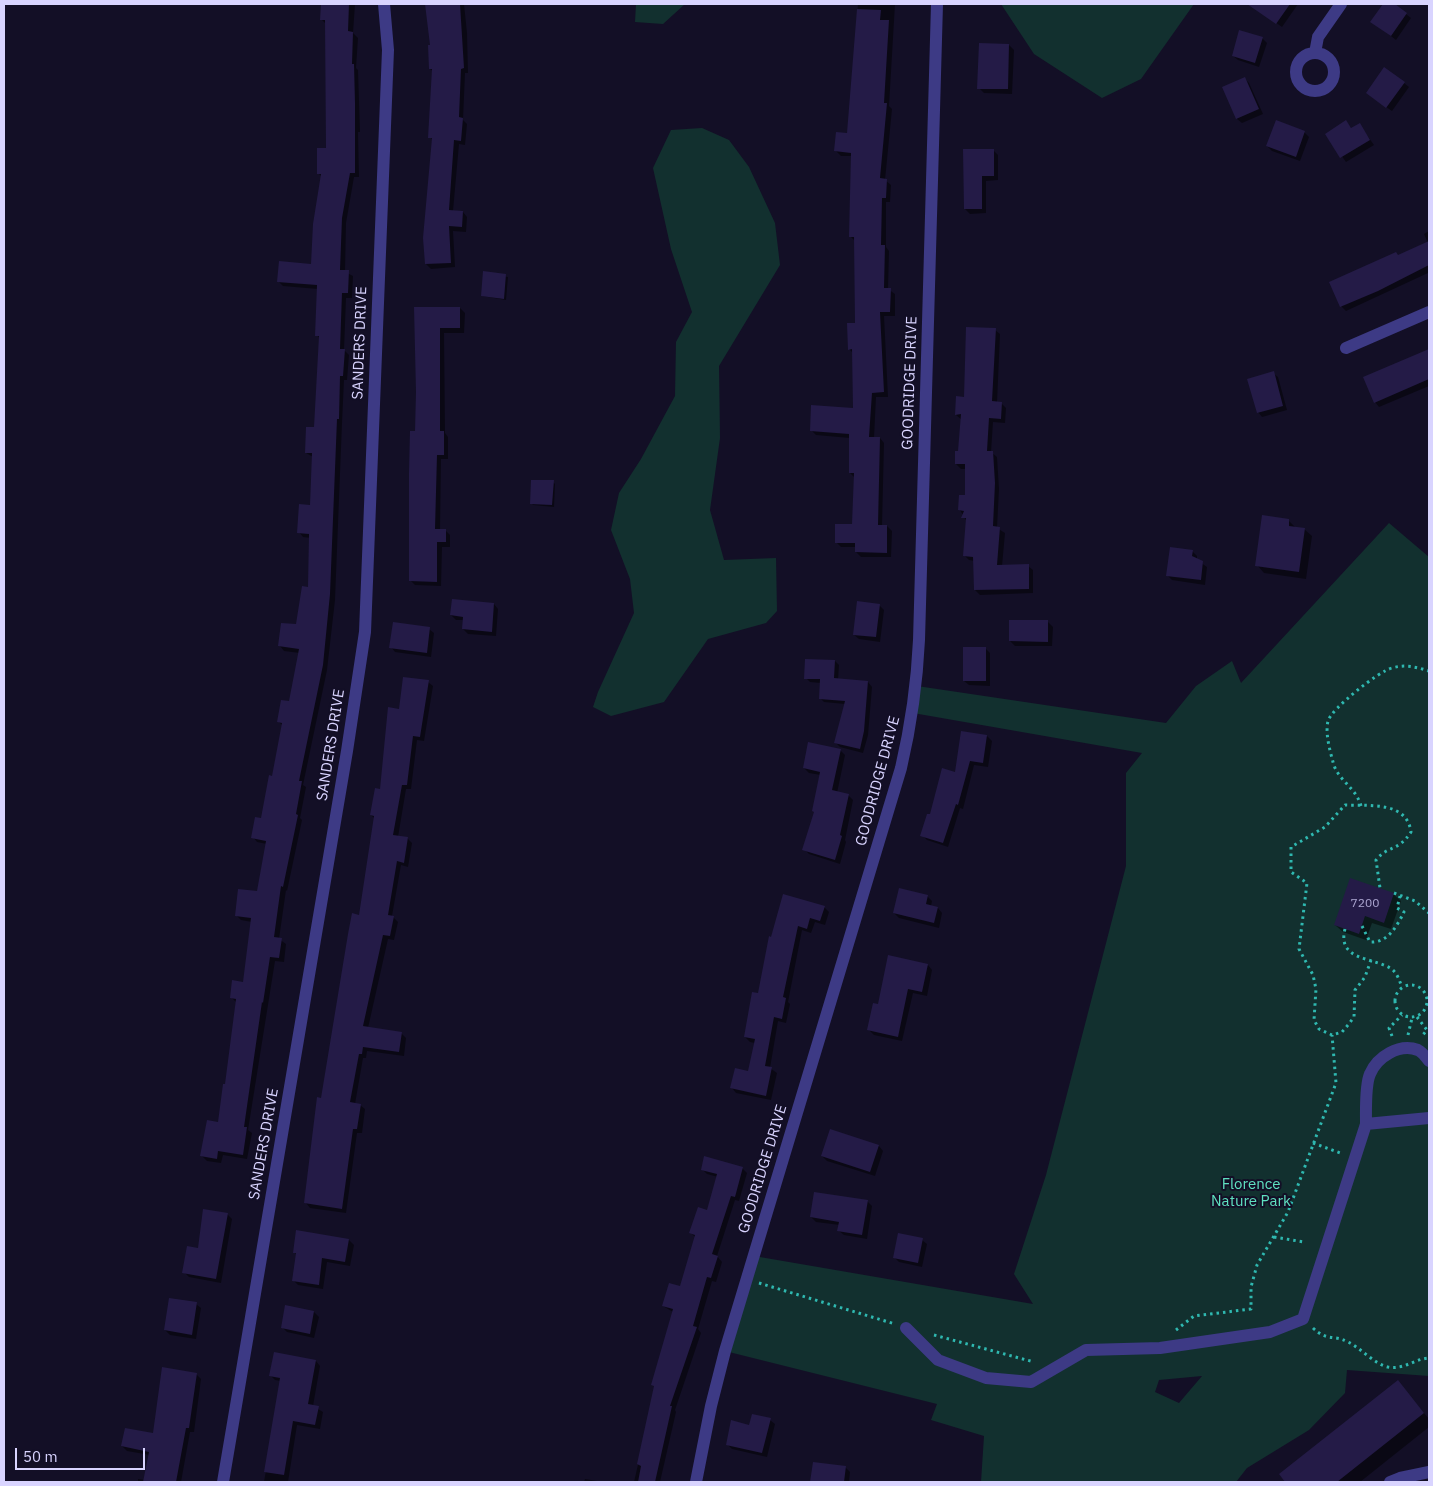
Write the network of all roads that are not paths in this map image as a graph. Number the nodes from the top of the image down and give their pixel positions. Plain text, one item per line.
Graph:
1 (384, 4) edge
2 (937, 4) edge
3 (1341, 4) edge
4 (1315, 53) dead end
5 (1429, 312) edge
6 (1346, 348) dead end
7 (1429, 1061) edge
8 (1429, 1118) edge
9 (1366, 1124) junction
10 (906, 1328) road end
11 (1429, 1472) edge
12 (222, 1482) edge
13 (696, 1482) edge
14 (1390, 1482) edge

1 - 12 street, SANDERS DRIVE
2 - 13 street, GOODRIDGE DRIVE
3 - 4 street
5 - 6 street
7 - 9 street
8 - 9 street
9 - 10 street
11 - 14 street

